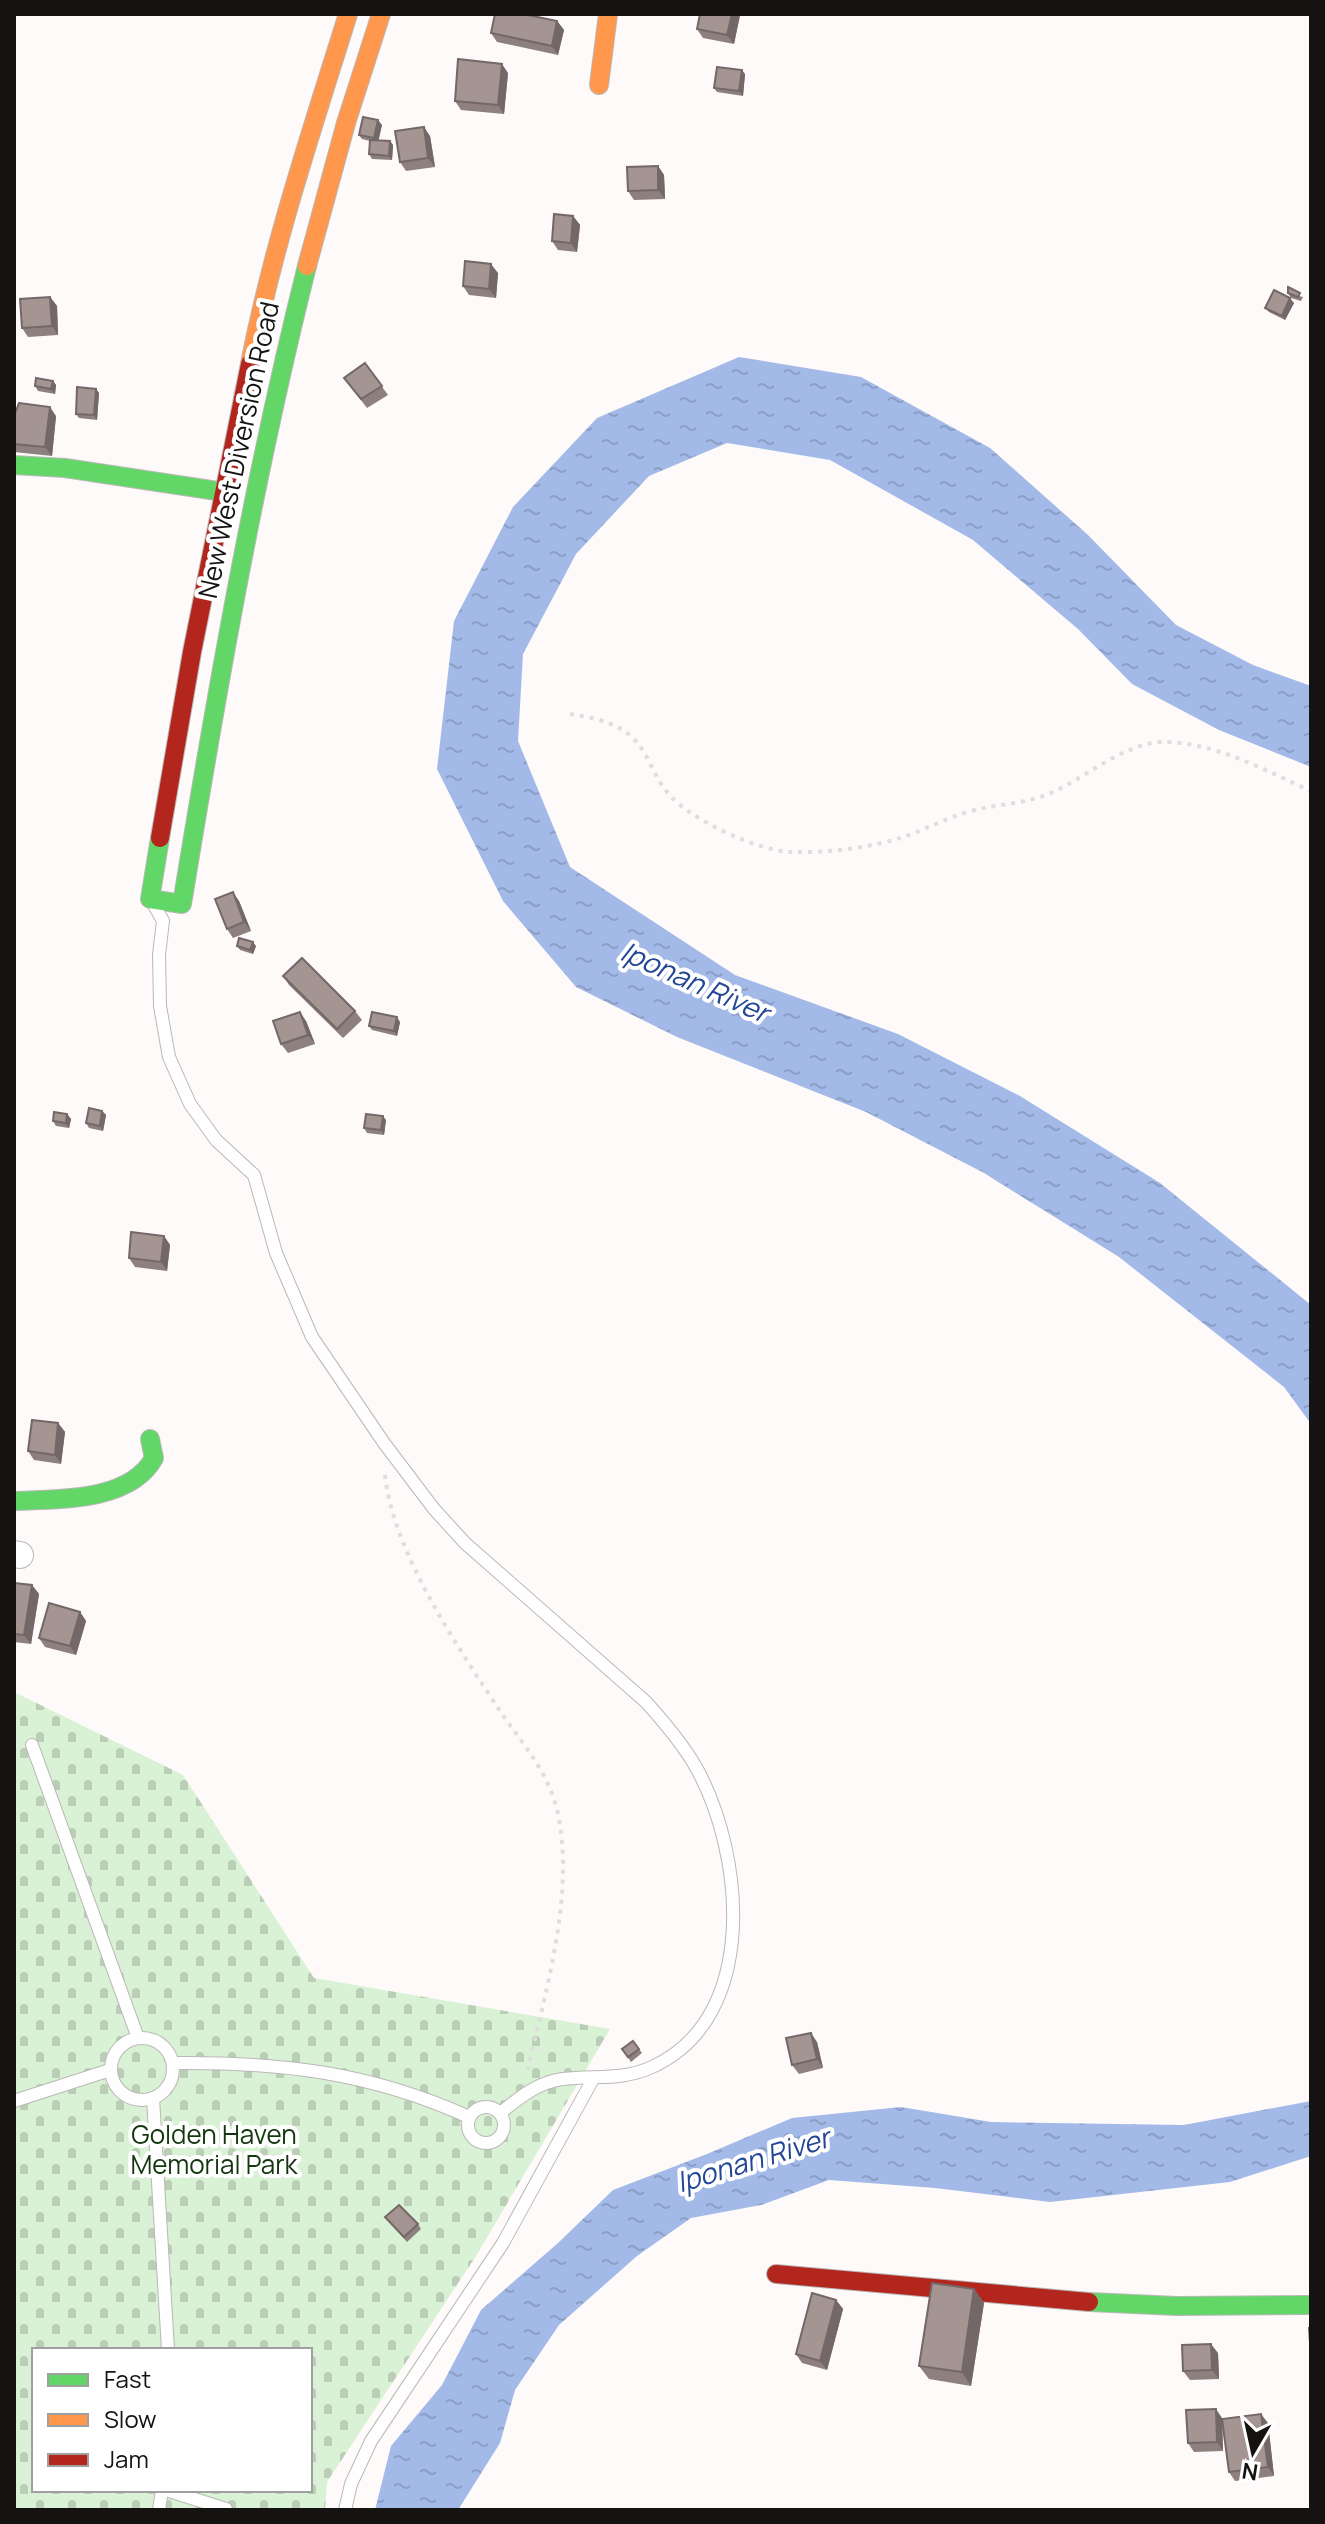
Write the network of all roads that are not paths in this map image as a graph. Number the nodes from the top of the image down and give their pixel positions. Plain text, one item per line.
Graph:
1 (348, 14) edge
2 (381, 14) edge
3 (608, 14) edge
4 (599, 85) dead end
5 (14, 465) edge
6 (224, 492) junction
7 (150, 899) junction
8 (182, 904) junction
9 (163, 921) junction
10 (150, 1439) dead end
11 (14, 1501) edge
12 (32, 1745) dead end
13 (138, 2038) junction
14 (173, 2063) junction
15 (110, 2070) junction
16 (593, 2079) junction
17 (153, 2098) junction
18 (14, 2101) edge
19 (500, 2113) junction
20 (469, 2117) junction
21 (776, 2274) dead end
22 (1311, 2305) edge
23 (168, 2348) edge
24 (171, 2492) edge
25 (226, 2509) edge
26 (345, 2510) edge

1 - 6 street, New West Diversion Road
2 - 8 street, New West Diversion Road
3 - 4 street
5 - 6 street
6 - 7 street, New West Diversion Road
7 - 8 street
7 - 9 lane
8 - 9 lane
9 - 16 lane
10 - 11 street
12 - 13 lane
13 - 14 lane
13 - 15 lane
14 - 17 lane
14 - 20 lane
15 - 17 lane
15 - 18 lane
16 - 19 lane
16 - 26 lane
17 - 23 lane
19 - 20 lane
19 - 20 lane
21 - 22 street
24 - 25 lane

